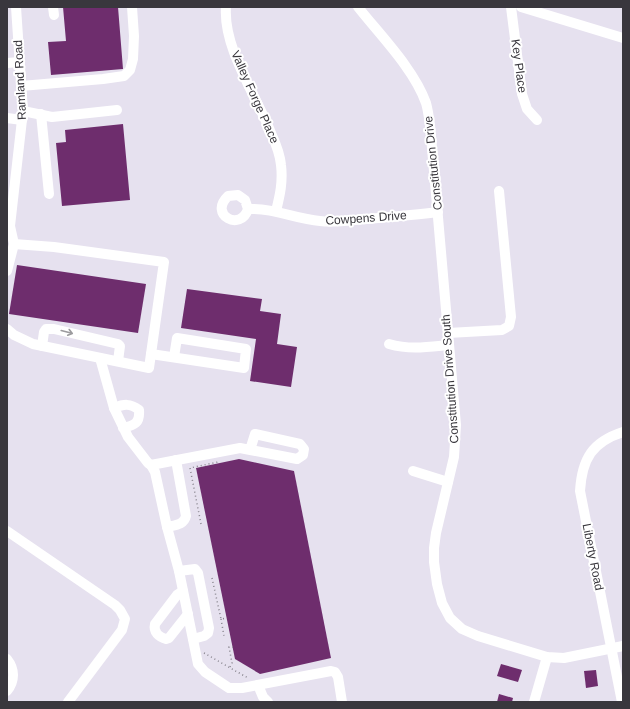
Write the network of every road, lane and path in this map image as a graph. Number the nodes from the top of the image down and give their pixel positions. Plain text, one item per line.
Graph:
1 (16, 7) edge
2 (132, 7) edge
3 (226, 7) edge
4 (358, 7) edge
5 (511, 7) edge
6 (521, 7) edge
7 (623, 38) edge
8 (20, 62) junction
9 (7, 64) edge
10 (21, 86) junction
11 (117, 110) dead end
12 (41, 114) junction
13 (23, 116) junction
14 (7, 118) edge
15 (537, 120) dead end
16 (499, 191) dead end
17 (49, 194) dead end
18 (248, 209) dead end
19 (276, 211) junction
20 (438, 212) junction
21 (14, 244) junction
22 (441, 246) joint
23 (7, 271) edge
24 (7, 329) edge
25 (448, 333) junction
26 (389, 344) dead end
27 (449, 345) junction
28 (42, 346) junction
29 (151, 354) junction
30 (174, 357) junction
31 (100, 358) junction
32 (118, 361) junction
33 (114, 408) junction
34 (123, 428) junction
35 (623, 432) edge
36 (250, 450) junction
37 (176, 460) junction
38 (218, 462) dead end
39 (151, 465) junction
40 (413, 471) dead end
41 (448, 482) junction
42 (201, 524) dead end
43 (167, 527) junction
44 (7, 531) edge
45 (179, 571) junction
46 (212, 578) dead end
47 (183, 591) junction
48 (188, 614) junction
49 (227, 618) dead end
50 (221, 619) junction
51 (224, 636) dead end
52 (197, 638) junction
53 (623, 646) edge
54 (233, 647) dead end
55 (611, 648) junction
56 (547, 657) junction
57 (7, 659) edge
58 (230, 667) junction
59 (248, 678) dead end
60 (258, 685) junction
61 (7, 691) edge
62 (68, 702) edge
63 (268, 702) edge
64 (342, 702) edge
65 (534, 702) edge
66 (622, 702) edge

1 - 8 street, Ramland Road
2 - 10 street
3 - 19 street, Valley Forge Place
4 - 20 street, Constitution Drive
5 - 15 street, Key Place
6 - 7 street
8 - 9 street
8 - 10 street, Ramland Road
10 - 13 street, Ramland Road
11 - 12 street
12 - 13 street
12 - 17 street
13 - 14 street
13 - 21 street, Ramland Road
16 - 25 street
18 - 19 street, Cowpens Drive
19 - 20 street, Cowpens Drive
20 - 22 street, Constitution Drive
21 - 23 street, Ramland Road
21 - 29 street
22 - 25 street, Constitution Drive South
24 - 28 street
25 - 27 street, Constitution Drive South
26 - 27 street
27 - 41 street, Constitution Drive South
28 - 31 street
28 -> 32 street
29 - 30 street
29 - 32 street
30 - 30 street
31 - 32 street
31 - 33 street
33 - 34 street
33 - 34 street
34 - 39 street
35 - 55 street, Liberty Road
36 - 36 street
36 - 37 street
37 - 39 street
37 - 43 street
38 - 42 path
39 - 43 street
40 - 41 street
41 - 56 street, Constitution Drive South
43 - 45 street
44 - 62 street
45 - 47 street
45 - 52 street
46 - 50 path
47 - 48 street
47 - 48 street
48 - 52 street
49 - 50 path
50 - 51 path
52 - 58 path
52 - 60 street
53 - 55 street, Constitution Drive South
54 - 58 path
55 - 56 street, Constitution Drive South
55 - 66 street, Liberty Road
56 - 65 street
57 - 61 street
58 - 59 path
60 - 63 street
60 - 64 street

